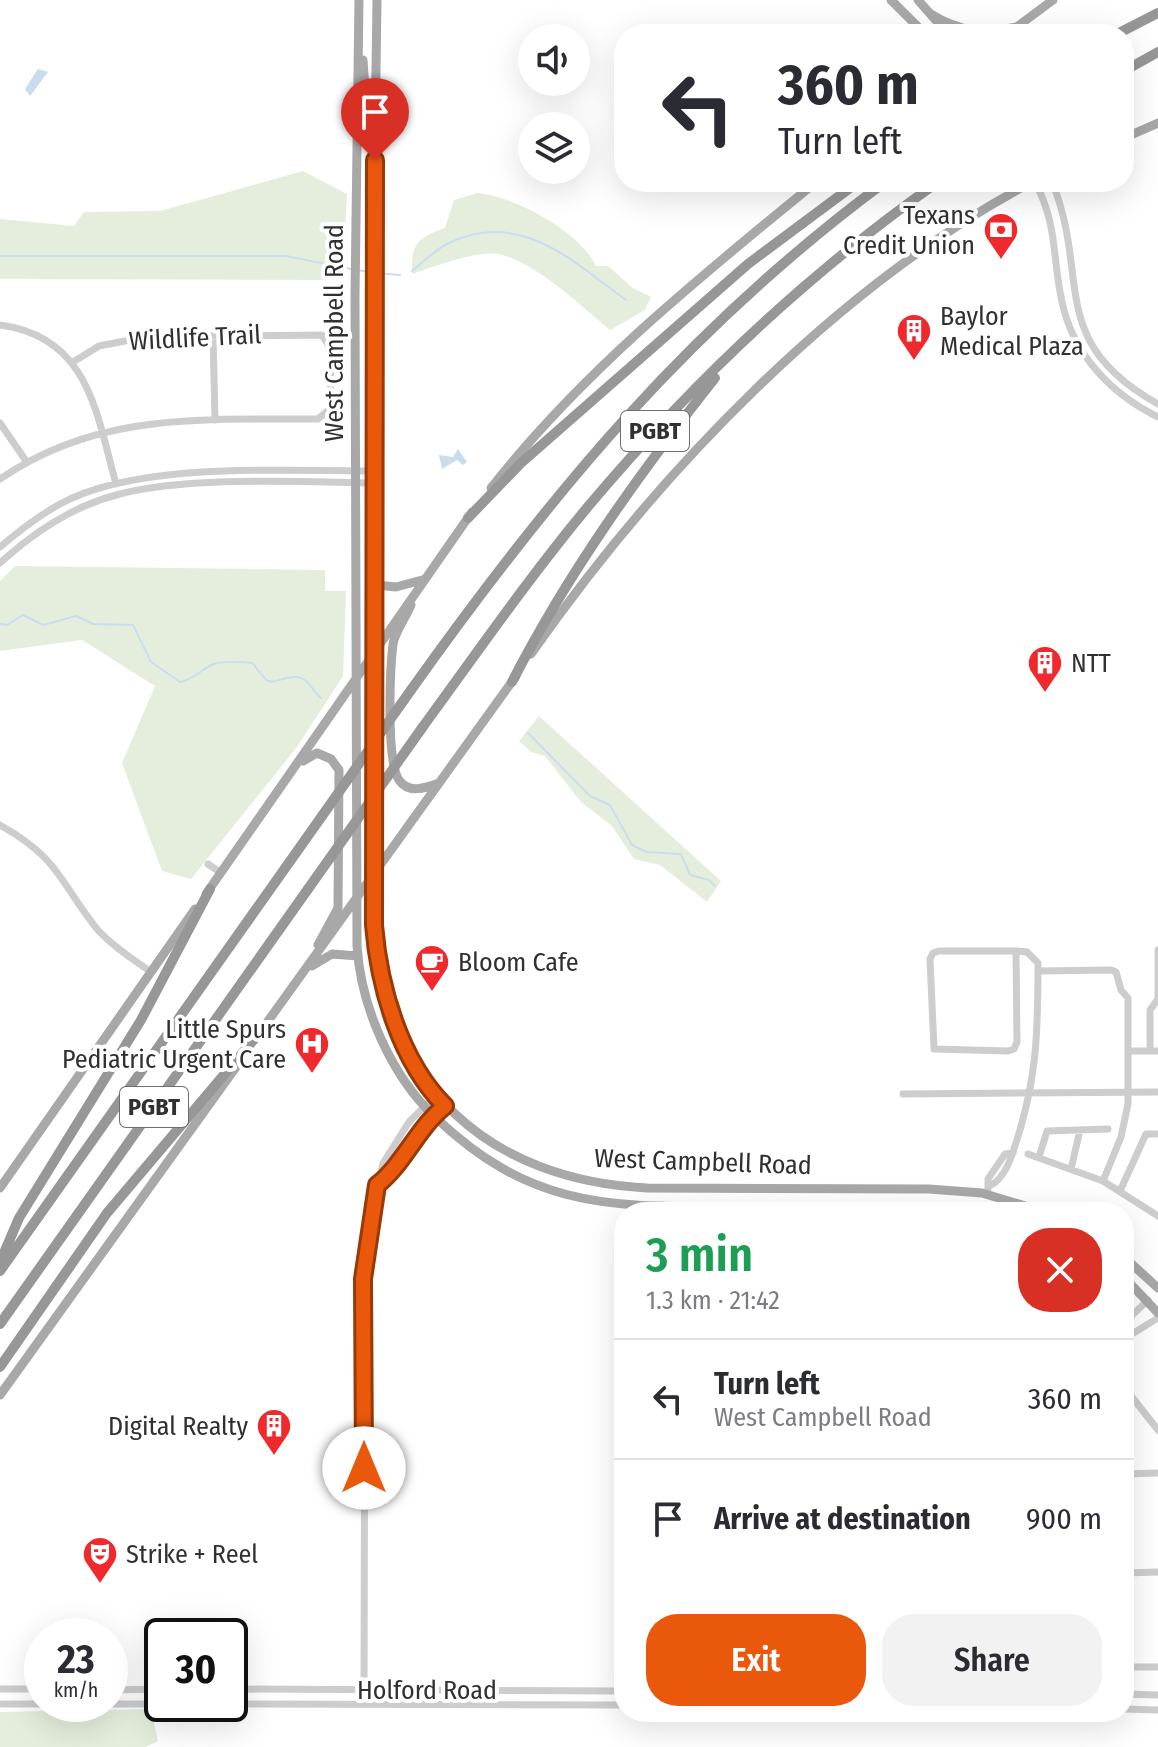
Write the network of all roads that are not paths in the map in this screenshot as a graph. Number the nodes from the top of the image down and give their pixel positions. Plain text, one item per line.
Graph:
1 (359, 0) edge
2 (377, 0) edge
3 (891, 0) edge
4 (918, 0) edge
5 (1053, 0) edge
6 (1158, 13) edge
7 (931, 14) junction
8 (358, 21) junction
9 (915, 24) edge
10 (940, 24) edge
11 (946, 24) edge
12 (1021, 24) edge
13 (1134, 25) edge
14 (1158, 52) edge
15 (1134, 65) edge
16 (376, 101) junction
17 (1158, 123) edge
18 (1134, 134) edge
19 (804, 192) edge
20 (845, 192) edge
21 (873, 192) edge
22 (924, 192) edge
23 (1007, 192) edge
24 (1014, 192) edge
25 (1039, 192) edge
26 (1056, 192) edge
27 (1006, 196) junction
28 (0, 325) edge
29 (213, 335) junction
30 (746, 337) junction
31 (1087, 337) junction
32 (1077, 343) junction
33 (73, 362) junction
34 (1158, 404) edge
35 (1158, 417) edge
36 (215, 420) junction
37 (0, 423) edge
38 (101, 432) junction
39 (26, 461) junction
40 (357, 471) junction
41 (375, 471) junction
42 (233, 473) junction
43 (0, 479) edge
44 (116, 483) junction
45 (357, 483) junction
46 (375, 483) junction
47 (205, 484) junction
48 (119, 494) junction
49 (468, 518) junction
50 (0, 547) edge
51 (0, 563) edge
52 (422, 580) junction
53 (376, 585) junction
54 (377, 649) junction
55 (356, 680) junction
56 (512, 682) junction
57 (294, 767) junction
58 (439, 783) junction
59 (0, 825) edge
60 (208, 864) dead end
61 (221, 873) junction
62 (374, 875) junction
63 (210, 889) junction
64 (356, 902) junction
65 (1158, 950) edge
66 (1016, 951) junction
67 (358, 956) junction
68 (306, 970) junction
69 (1038, 971) junction
70 (151, 972) junction
71 (262, 1030) junction
72 (1129, 1051) junction
73 (1154, 1051) edge
74 (1129, 1092) junction
75 (1158, 1092) edge
76 (1032, 1093) junction
77 (903, 1094) dead end
78 (435, 1096) junction
79 (423, 1106) junction
80 (445, 1106) junction
81 (433, 1115) junction
82 (1108, 1129) dead end
83 (1080, 1130) junction
84 (1158, 1134) edge
85 (1028, 1154) dead end
86 (1039, 1157) junction
87 (1071, 1169) junction
88 (1103, 1181) junction
89 (377, 1185) junction
90 (0, 1188) edge
91 (988, 1190) junction
92 (1120, 1191) junction
93 (984, 1202) edge
94 (1019, 1202) edge
95 (614, 1206) edge
96 (1158, 1216) edge
97 (0, 1262) edge
98 (1134, 1267) edge
99 (0, 1271) edge
100 (1134, 1287) edge
101 (1158, 1290) edge
102 (1148, 1300) junction
103 (1134, 1313) edge
104 (1158, 1316) edge
105 (0, 1324) edge
106 (1134, 1332) edge
107 (0, 1367) edge
108 (0, 1395) edge
109 (1134, 1400) edge
110 (1158, 1430) edge
111 (1158, 1473) edge
112 (1134, 1474) edge
113 (1158, 1572) edge
114 (1134, 1573) edge
115 (1134, 1667) edge
116 (1158, 1667) edge
117 (0, 1689) edge
118 (24, 1689) edge
119 (248, 1689) edge
120 (364, 1690) junction
121 (614, 1691) edge
122 (1134, 1694) edge
123 (1158, 1695) edge
124 (0, 1704) edge
125 (144, 1704) edge
126 (248, 1704) edge
127 (364, 1704) junction
128 (614, 1705) edge
129 (1134, 1709) edge
130 (1158, 1710) edge

1 - 8 main road, West Campbell Road
2 - 16 main road, West Campbell Road
3 - 9 main road
4 - 7 main road
5 - 12 main road
6 - 13 highway
7 - 10 main road
7 - 11 main road
8 - 16 main road
8 - 40 main road, West Campbell Road
14 - 15 highway
16 - 41 main road, West Campbell Road
17 - 18 main road
19 - 49 main road
20 - 49 highway
21 - 99 highway, PGBT, bridge
22 - 30 highway, PGBT
23 - 27 main road
24 - 27 main road
25 - 32 street
26 - 31 street
27 - 56 main road
28 - 33 street
29 - 33 street, Wildlife Trail
29 - 36 street
29 - 36 street, Wildlife Trail
30 - 56 highway
30 - 105 highway, PGBT, bridge
31 - 32 street
31 - 34 street
32 - 35 street
33 - 38 street
36 - 38 street
37 - 39 street
38 - 39 street
38 - 44 street
39 - 43 street
40 - 41 street
40 - 42 street
40 - 45 main road, West Campbell Road
41 - 46 main road, West Campbell Road
42 - 44 street
42 - 47 street
44 - 48 street
44 - 50 street
45 - 46 street
45 - 47 street
45 - 55 main road, West Campbell Road
46 - 53 main road, West Campbell Road
47 - 48 street
48 - 51 street
49 - 52 main road
52 - 53 main road
52 - 54 main road
52 - 58 main road
53 - 54 main road, West Campbell Road
54 - 55 main road
54 - 62 main road, West Campbell Road
55 - 57 main road
55 - 64 main road, West Campbell Road
56 - 58 main road
57 - 61 main road
57 - 68 main road
58 - 62 main road
59 - 70 street
60 - 61 street
61 - 63 main road
62 - 64 main road
62 - 78 main road, West Campbell Road
63 - 70 main road
63 - 97 highway
64 - 67 main road, West Campbell Road
64 - 68 main road
65 - 73 street
66 - 66 street
66 - 69 street
67 - 68 main road
67 - 79 main road, West Campbell Road
68 - 71 main road
69 - 72 street
69 - 76 street
70 - 90 main road
71 - 107 highway
71 - 108 main road
72 - 73 street
72 - 74 street
74 - 75 street
74 - 76 street
74 - 88 street
76 - 77 street
76 - 91 street
78 - 79 street
78 - 80 main road, West Campbell Road
79 - 81 main road, West Campbell Road
79 - 89 street
80 - 81 street
80 - 91 main road, West Campbell Road
81 - 89 street
81 - 95 main road, West Campbell Road
82 - 83 street
83 - 86 street
83 - 87 street
84 - 92 street
85 - 86 street
86 - 87 street
87 - 88 street
88 - 92 street
89 - 120 street
91 - 93 main road
91 - 94 main road, West Campbell Road
92 - 96 street
98 - 101 main road
100 - 102 main road
101 - 102 main road
102 - 103 street
102 - 104 main road
104 - 106 street
109 - 110 street
111 - 112 street
113 - 114 street
115 - 116 street
117 - 118 street
119 - 120 street, Holford Road
120 - 121 street, Holford Road
120 - 127 street
122 - 123 street
124 - 125 street
126 - 127 street, Holford Road
127 - 128 street, Holford Road
129 - 130 street

